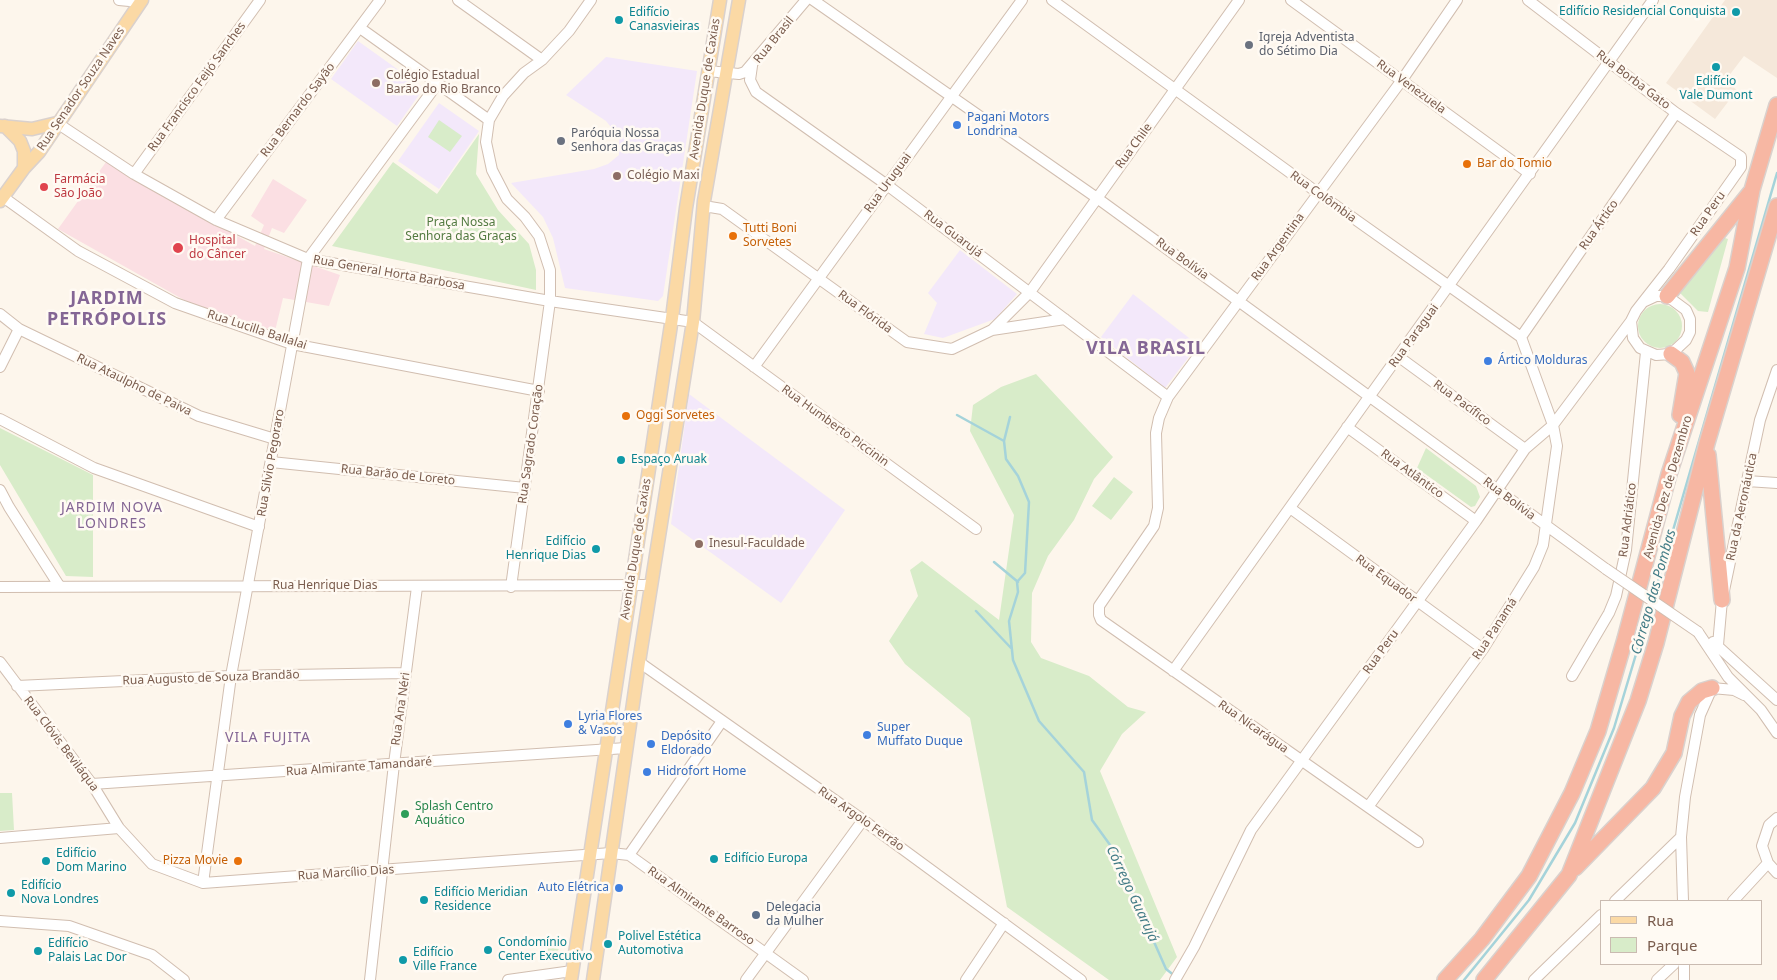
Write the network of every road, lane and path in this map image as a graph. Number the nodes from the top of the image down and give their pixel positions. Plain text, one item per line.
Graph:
1 (119, 0) edge
2 (260, 0) edge
3 (380, 0) edge
4 (458, 0) edge
5 (591, 0) edge
6 (720, 0) edge
7 (738, 0) edge
8 (806, 0) edge
9 (813, 0) edge
10 (1022, 0) edge
11 (1052, 0) edge
12 (1239, 0) edge
13 (1291, 0) edge
14 (1457, 0) edge
15 (1528, 0) edge
16 (1653, 0) edge
17 (141, 1) edge
18 (360, 28) junction
19 (542, 60) junction
20 (1608, 62) junction
21 (752, 66) junction
22 (708, 71) junction
23 (725, 73) junction
24 (1402, 80) junction
25 (438, 83) junction
26 (1175, 90) junction
27 (951, 97) junction
28 (1777, 105) edge
29 (1676, 113) junction
30 (488, 120) junction
31 (58, 123) junction
32 (2, 126) edge
33 (1741, 158) joint
34 (24, 168) junction
35 (134, 174) junction
36 (1530, 174) junction
37 (887, 185) junction
38 (1752, 190) junction
39 (688, 194) junction
40 (1318, 194) junction
41 (1, 198) edge
42 (1097, 198) junction
43 (704, 203) junction
44 (1777, 206) edge
45 (686, 208) junction
46 (216, 220) junction
47 (308, 259) junction
48 (1669, 269) junction
49 (819, 278) junction
50 (1450, 287) junction
51 (1030, 292) junction
52 (1667, 296) junction
53 (550, 301) junction
54 (1239, 301) junction
55 (1643, 302) junction
56 (0, 314) edge
57 (672, 318) junction
58 (1065, 319) junction
59 (1631, 321) junction
60 (693, 322) junction
61 (19, 329) junction
62 (992, 330) junction
63 (1521, 337) junction
64 (1633, 338) junction
65 (1616, 342) junction
66 (292, 344) junction
67 (1646, 352) junction
68 (1672, 354) junction
69 (1399, 357) junction
70 (0, 366) edge
71 (754, 367) junction
72 (1777, 370) edge
73 (539, 391) junction
74 (1168, 397) junction
75 (1370, 397) junction
76 (0, 419) edge
77 (1553, 425) junction
78 (1347, 427) junction
79 (654, 435) junction
80 (275, 439) junction
81 (1707, 443) junction
82 (1525, 449) junction
83 (271, 462) junction
84 (1669, 474) junction
85 (1747, 481) junction
86 (1777, 483) edge
87 (525, 488) junction
88 (0, 490) edge
89 (1498, 490) junction
90 (665, 493) junction
91 (1290, 508) junction
92 (1476, 521) junction
93 (1546, 526) junction
94 (259, 527) junction
95 (976, 529) dead end
96 (651, 585) junction
97 (248, 586) junction
98 (630, 586) junction
99 (0, 587) edge
100 (60, 587) junction
101 (417, 587) junction
102 (511, 587) junction
103 (1722, 600) junction
104 (1417, 602) junction
105 (1099, 606) joint
106 (1698, 632) junction
107 (1718, 646) junction
108 (1483, 649) junction
109 (0, 662) edge
110 (639, 662) junction
111 (1173, 671) junction
112 (406, 673) junction
113 (231, 676) junction
114 (1572, 676) dead end
115 (616, 683) junction
116 (17, 686) junction
117 (1712, 688) junction
118 (1744, 695) junction
119 (1777, 700) edge
120 (631, 713) junction
121 (722, 721) junction
122 (1777, 733) edge
123 (626, 748) junction
124 (606, 749) junction
125 (1302, 761) junction
126 (394, 764) junction
127 (217, 777) junction
128 (92, 784) junction
129 (1368, 807) junction
130 (1777, 818) edge
131 (863, 820) junction
132 (119, 828) junction
133 (1681, 837) junction
134 (0, 838) edge
135 (1418, 842) dead end
136 (611, 853) junction
137 (592, 855) junction
138 (629, 855) junction
139 (1766, 860) junction
140 (383, 870) junction
141 (1777, 873) edge
142 (1569, 875) junction
143 (203, 884) junction
144 (1616, 900) edge
145 (1683, 900) edge
146 (1734, 900) edge
147 (583, 904) junction
148 (604, 908) junction
149 (1600, 916) edge
150 (0, 921) edge
151 (1004, 923) junction
152 (766, 953) junction
153 (1673, 965) edge
154 (1684, 965) edge
155 (571, 976) edge
156 (1177, 976) edge
157 (184, 980) edge
158 (370, 980) edge
159 (508, 980) edge
160 (594, 980) edge
161 (746, 980) edge
162 (803, 980) edge
163 (966, 980) edge
164 (1081, 980) edge
165 (1445, 980) edge
166 (1484, 980) edge
167 (1534, 980) edge
168 (1657, 980) edge
169 (1684, 980) edge

1 - 17 street
2 - 35 street, Rua Francisco Feijó Sanches
3 - 18 street, Rua Bernardo Sayão
4 - 19 street
5 - 19 street
6 - 22 main road, Avenida Duque de Caxias
7 - 23 main road, Avenida Duque de Caxias
8 - 21 street, Rua Brasil
9 - 27 street, Rua Bolívia
10 - 27 street, Rua Uruguai
11 - 26 street, Rua Colômbia
12 - 26 street, Rua Chile
13 - 24 street, Rua Venezuela
14 - 24 street, Rua Argentina
15 - 20 street, Rua Borba Gato
16 - 20 street, Rua Paraguai
17 - 31 main road, Rua Senador Souza Naves
18 - 25 street
18 - 46 street, Rua Bernardo Sayão
19 - 30 street
20 - 29 street, Rua Borba Gato
20 - 36 street, Rua Paraguai
21 - 23 street, Rua Brasil
21 - 37 street, Rua Guarujá
22 - 23 street, Rua Brasil
22 - 39 main road, Avenida Duque de Caxias
23 - 43 main road, Avenida Duque de Caxias
24 - 36 street, Rua Venezuela
24 - 40 street, Rua Argentina
25 - 30 street
25 - 47 street, Rua Silvio Pegoraro
26 - 40 street, Rua Colômbia
26 - 42 street, Rua Chile
27 - 37 street, Rua Uruguai
27 - 42 street, Rua Bolívia
28 - 38 highway, Avenida Dez de Dezembro
29 - 33 street, Rua Borba Gato
29 - 63 street, Rua Ártico
30 - 53 street, Rua Sagrado Coração
31 - 32 main road
31 - 34 main road, Rua Senador Souza Naves
31 - 35 street, Rua General Horta Barbosa
32 - 34 main road
33 - 48 street, Rua Peru
34 - 41 main road, Rua Senador Souza Naves
35 - 46 street, Rua General Horta Barbosa
36 - 50 street, Rua Paraguai
37 - 49 street, Rua Uruguai
37 - 51 street, Rua Guarujá
38 - 52 highway
38 - 84 highway, Avenida Dez de Dezembro
39 - 43 main road
39 - 45 main road, Avenida Duque de Caxias
40 - 50 street, Rua Colômbia
40 - 54 street, Rua Argentina
41 - 66 street, Rua Lucilla Ballalai
42 - 51 street, Rua Chile
42 - 54 street, Rua Bolívia
43 - 45 main road
43 - 49 street, Rua Flórida
43 - 60 main road, Avenida Duque de Caxias
44 - 81 highway, Avenida Dez de Dezembro
45 - 57 main road, Avenida Duque de Caxias
46 - 47 street, Rua General Horta Barbosa
47 - 53 street, Rua General Horta Barbosa
47 - 66 street, Rua Silvio Pegoraro
48 - 52 street
48 - 55 street, Rua Peru
49 - 62 street, Rua Flórida
49 - 71 street, Rua Uruguai
50 - 63 street, Rua Colômbia
50 - 69 street, Rua Paraguai
51 - 58 street, Rua Guarujá
51 - 62 street, Rua Flórida
52 - 55 street
52 - 68 street
53 - 57 street, Rua General Horta Barbosa
53 - 73 street, Rua Sagrado Coração
54 - 74 street, Rua Argentina
54 - 75 street, Rua Bolívia
55 - 59 street
56 - 61 street, Rua Ataulpho de Paiva
57 - 60 street, Rua General Horta Barbosa
57 - 79 main road, Avenida Duque de Caxias
58 - 62 street
58 - 74 street, Rua Guarujá
59 - 64 street
59 - 65 street, Rua Peru
60 - 71 street, Rua Humberto Piccinin
60 - 90 main road, Avenida Duque de Caxias
61 - 70 street
61 - 80 street, Rua Ataulpho de Paiva
63 - 77 street
64 - 65 street
64 - 67 street
65 - 77 street, Rua Peru
66 - 73 street, Rua Lucilla Ballalai
66 - 80 street, Rua Silvio Pegoraro
67 - 68 street
67 - 114 street, Rua Adriático
68 - 84 highway
69 - 75 street, Rua Paraguai
69 - 82 street, Rua Pacífico
71 - 95 street, Rua Humberto Piccinin
72 - 85 street, Rua da Aeronáutica
73 - 87 street, Rua Sagrado Coração
74 - 105 street, Rua Argentina
75 - 78 street, Rua Paraguai
75 - 89 street, Rua Bolívia
76 - 94 street
77 - 82 street, Rua Peru
77 - 93 street, Rua Panamá
78 - 91 street, Rua Paraguai
78 - 92 street, Rua Atlântico
79 - 90 main road
79 - 98 main road, Avenida Duque de Caxias
80 - 83 street, Rua Silvio Pegoraro
81 - 103 highway
81 - 142 highway, Avenida Dez de Dezembro
82 - 89 street, Rua Peru
83 - 87 street, Rua Barão de Loreto
83 - 94 street, Rua Silvio Pegoraro
84 - 165 highway, Avenida Dez de Dezembro
85 - 86 street
85 - 103 street, Rua da Aeronáutica
87 - 102 street, Rua Sagrado Coração
88 - 100 street
89 - 92 street, Rua Peru
89 - 93 street, Rua Bolívia
90 - 96 main road, Avenida Duque de Caxias
91 - 104 street, Rua Equador
91 - 111 street, Rua Paraguai
92 - 104 street, Rua Peru
93 - 106 street, Rua Bolívia, bridge
93 - 108 street, Rua Panamá
94 - 97 street, Rua Silvio Pegoraro
96 - 98 street, Rua Henrique Dias
96 - 110 main road, Avenida Duque de Caxias
97 - 100 street, Rua Henrique Dias
97 - 101 street, Rua Henrique Dias
97 - 113 street, Rua Silvio Pegoraro
98 - 102 street, Rua Henrique Dias
98 - 115 main road, Avenida Duque de Caxias
99 - 100 street, Rua Henrique Dias
101 - 102 street, Rua Henrique Dias
101 - 112 street, Rua Ana Néri
103 - 107 street, Rua da Aeronáutica
104 - 108 street, Rua Equador
104 - 125 street, Rua Peru
105 - 111 street, Rua Nicarágua
106 - 107 street, Rua Bolívia
106 - 118 street
107 - 119 street, Rua Bolívia
108 - 129 street, Rua Panamá
109 - 116 street, Rua Clóvis Beviláqua
110 - 120 main road, Avenida Duque de Caxias
110 - 121 street, Rua Argolo Ferrão
111 - 125 street, Rua Nicarágua
112 - 113 street, Rua Augusto de Souza Brandão
112 - 126 street, Rua Ana Néri
113 - 116 street, Rua Augusto de Souza Brandão
113 - 127 street, Rua Silvio Pegoraro
115 - 120 main road
115 - 124 main road, Avenida Duque de Caxias
116 - 128 street, Rua Clóvis Beviláqua
117 - 118 street
117 - 133 street
117 - 142 highway
118 - 122 street
120 - 123 main road, Avenida Duque de Caxias
121 - 131 street, Rua Argolo Ferrão
121 - 138 street
123 - 124 street, Rua Almirante Tamandaré
123 - 136 main road, Avenida Duque de Caxias
124 - 126 street, Rua Almirante Tamandaré
124 - 137 main road, Avenida Duque de Caxias
125 - 129 street, Rua Nicarágua
125 - 156 street, Rua Peru
126 - 127 street, Rua Almirante Tamandaré
126 - 140 street, Rua Ana Néri
127 - 128 street, Rua Almirante Tamandaré
127 - 143 street, Rua Silvio Pegoraro
128 - 132 street, Rua Clóvis Beviláqua
129 - 135 street, Rua Nicarágua
130 - 139 street
131 - 151 street, Rua Argolo Ferrão
131 - 152 street
132 - 134 street
132 - 143 street, Rua Marcílio Dias
133 - 144 street
133 - 145 street
136 - 137 street, Rua Almirante Barroso
136 - 138 street, Rua Almirante Barroso
136 - 148 main road, Avenida Duque de Caxias
137 - 140 street, Rua Marcílio Dias
137 - 147 main road, Avenida Duque de Caxias
138 - 152 street, Rua Almirante Barroso
139 - 141 street
139 - 146 street
140 - 143 street, Rua Marcílio Dias
140 - 158 street, Rua Ana Néri
142 - 166 highway, Avenida Dez de Dezembro
147 - 148 main road
147 - 155 main road, Avenida Duque de Caxias
148 - 160 main road, Avenida Duque de Caxias
149 - 167 street
150 - 157 street
151 - 163 street
151 - 164 street, Rua Argolo Ferrão
152 - 161 street
152 - 162 street, Rua Almirante Barroso
153 - 168 street
154 - 169 street
155 - 159 street

